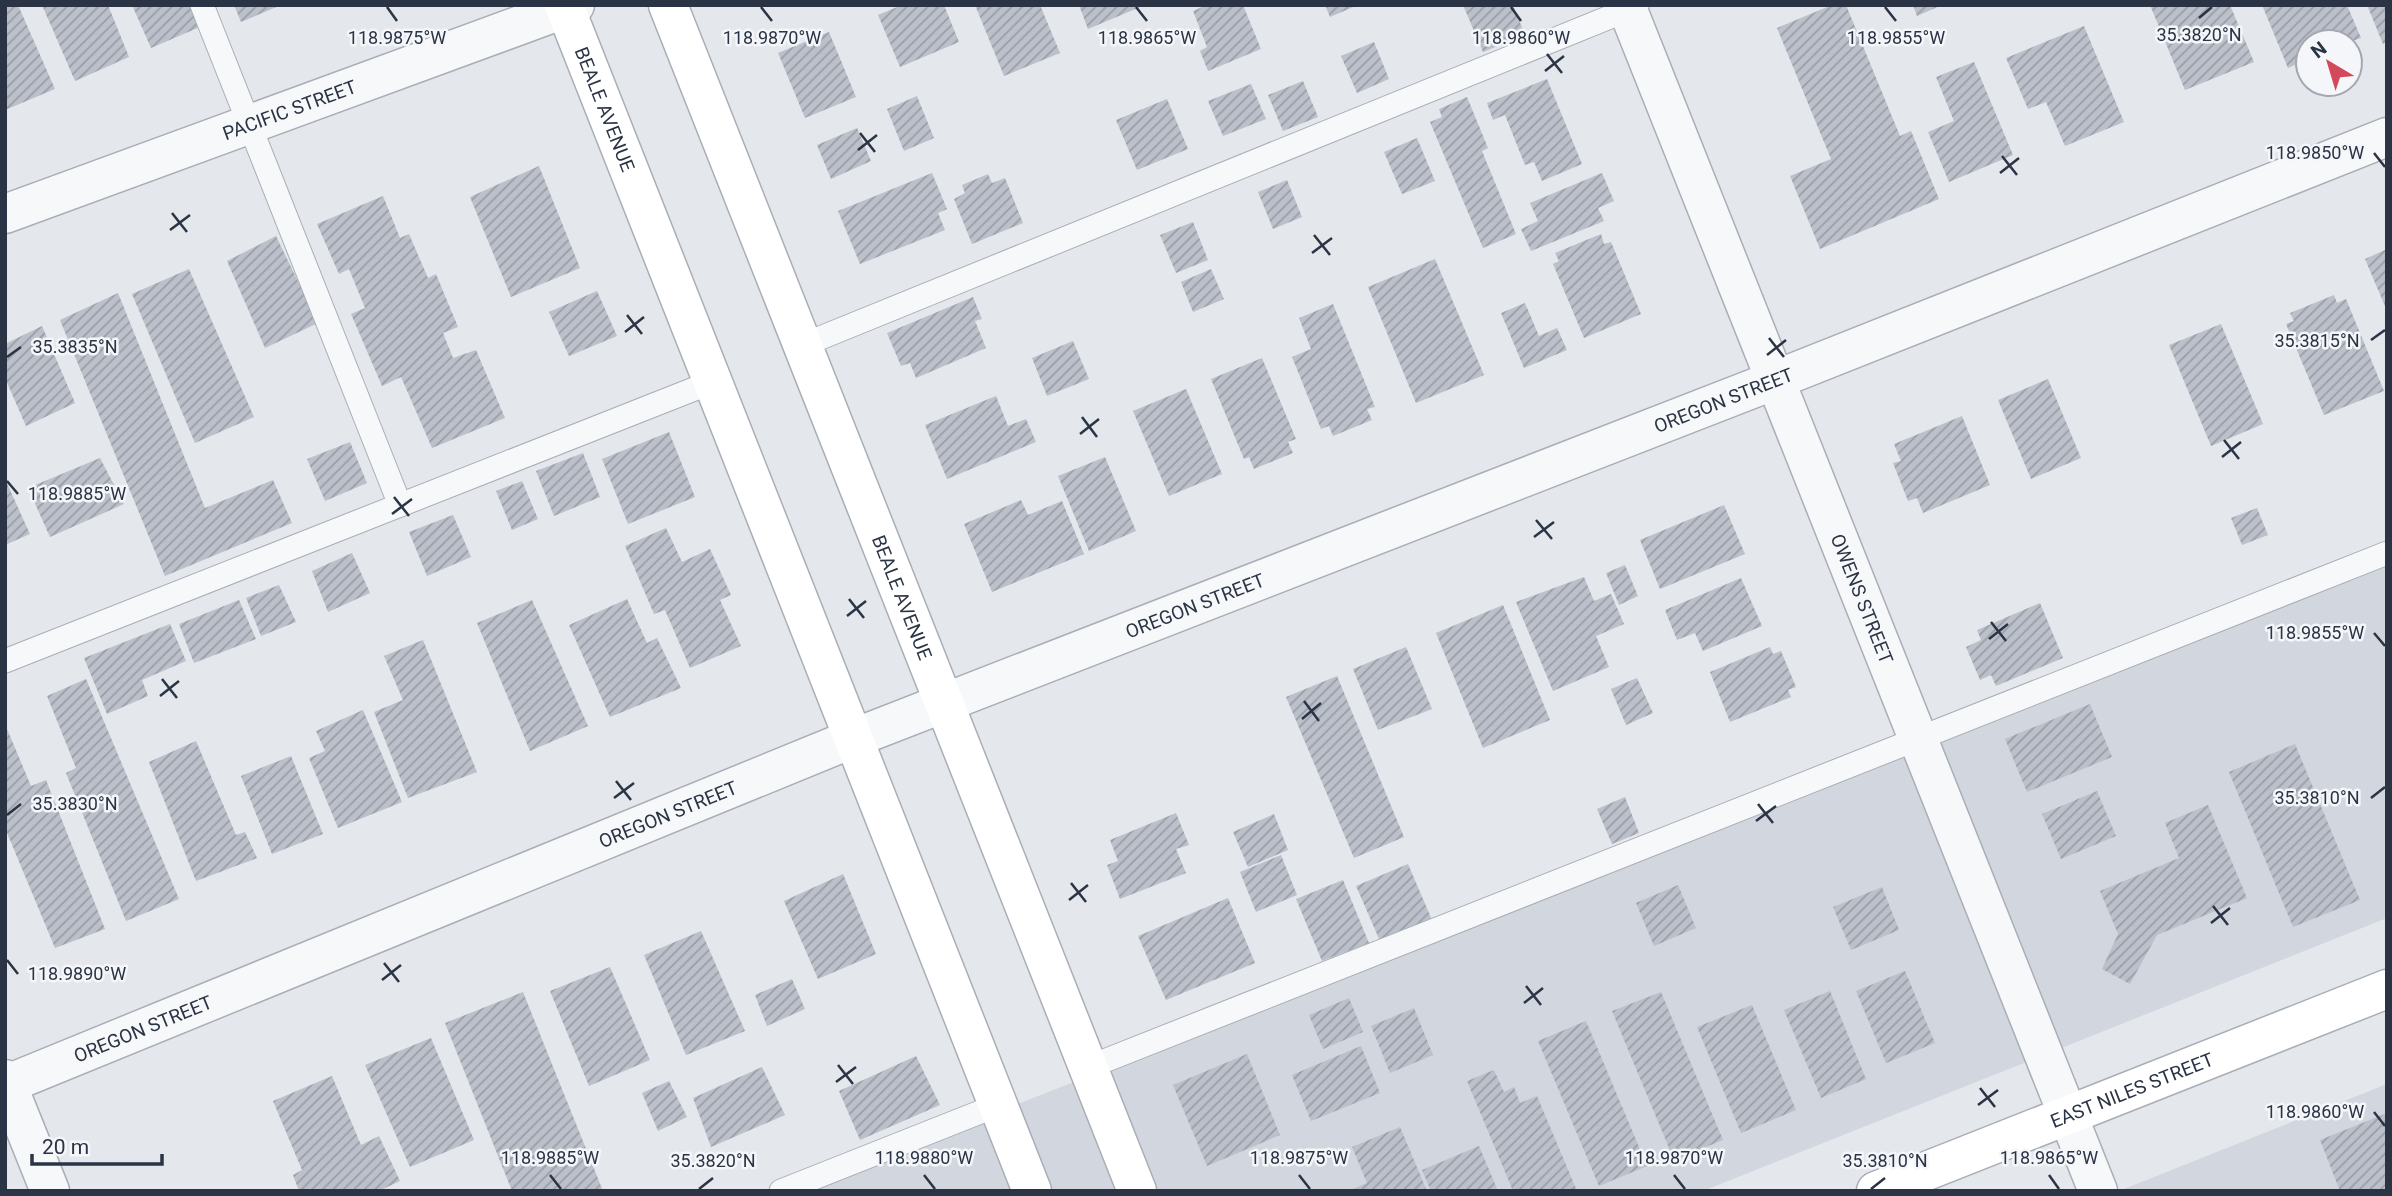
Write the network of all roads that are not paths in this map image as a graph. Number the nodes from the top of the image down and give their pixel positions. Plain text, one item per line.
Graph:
1 (202, 5) edge
2 (668, 5) edge
3 (568, 7) edge
4 (1631, 7) edge
5 (249, 124) junction
6 (2387, 136) edge
7 (5, 214) edge
8 (803, 345) junction
9 (1775, 380) junction
10 (712, 382) junction
11 (400, 505) junction
12 (2387, 552) edge
13 (5, 661) edge
14 (945, 703) junction
15 (854, 738) junction
16 (1918, 738) junction
17 (2387, 989) edge
18 (1089, 1067) junction
19 (6, 1083) edge
20 (998, 1105) junction
21 (2068, 1116) junction
22 (50, 1191) edge
23 (781, 1191) edge
24 (1032, 1191) edge
25 (1138, 1191) edge
26 (1876, 1191) edge
27 (2098, 1191) edge

1 - 5 lane
2 - 8 main road, BEALE AVENUE
3 - 5 street, PACIFIC STREET
3 - 10 main road, BEALE AVENUE
4 - 8 lane
4 - 9 street, OWENS STREET
5 - 7 street, PACIFIC STREET
5 - 11 lane
6 - 9 street, OREGON STREET
8 - 14 main road, BEALE AVENUE
9 - 14 street, OREGON STREET
9 - 16 street, OWENS STREET
10 - 11 lane
10 - 15 main road, BEALE AVENUE
11 - 13 lane
12 - 16 lane
14 - 15 street, OREGON STREET
14 - 18 main road, BEALE AVENUE
15 - 19 street, OREGON STREET
15 - 20 main road, BEALE AVENUE
16 - 18 lane
16 - 21 street, OWENS STREET
17 - 21 main road, EAST NILES STREET
18 - 25 main road, BEALE AVENUE
19 - 22 street
20 - 23 lane
20 - 24 main road, BEALE AVENUE
21 - 26 main road, EAST NILES STREET
21 - 27 street, OWENS STREET

